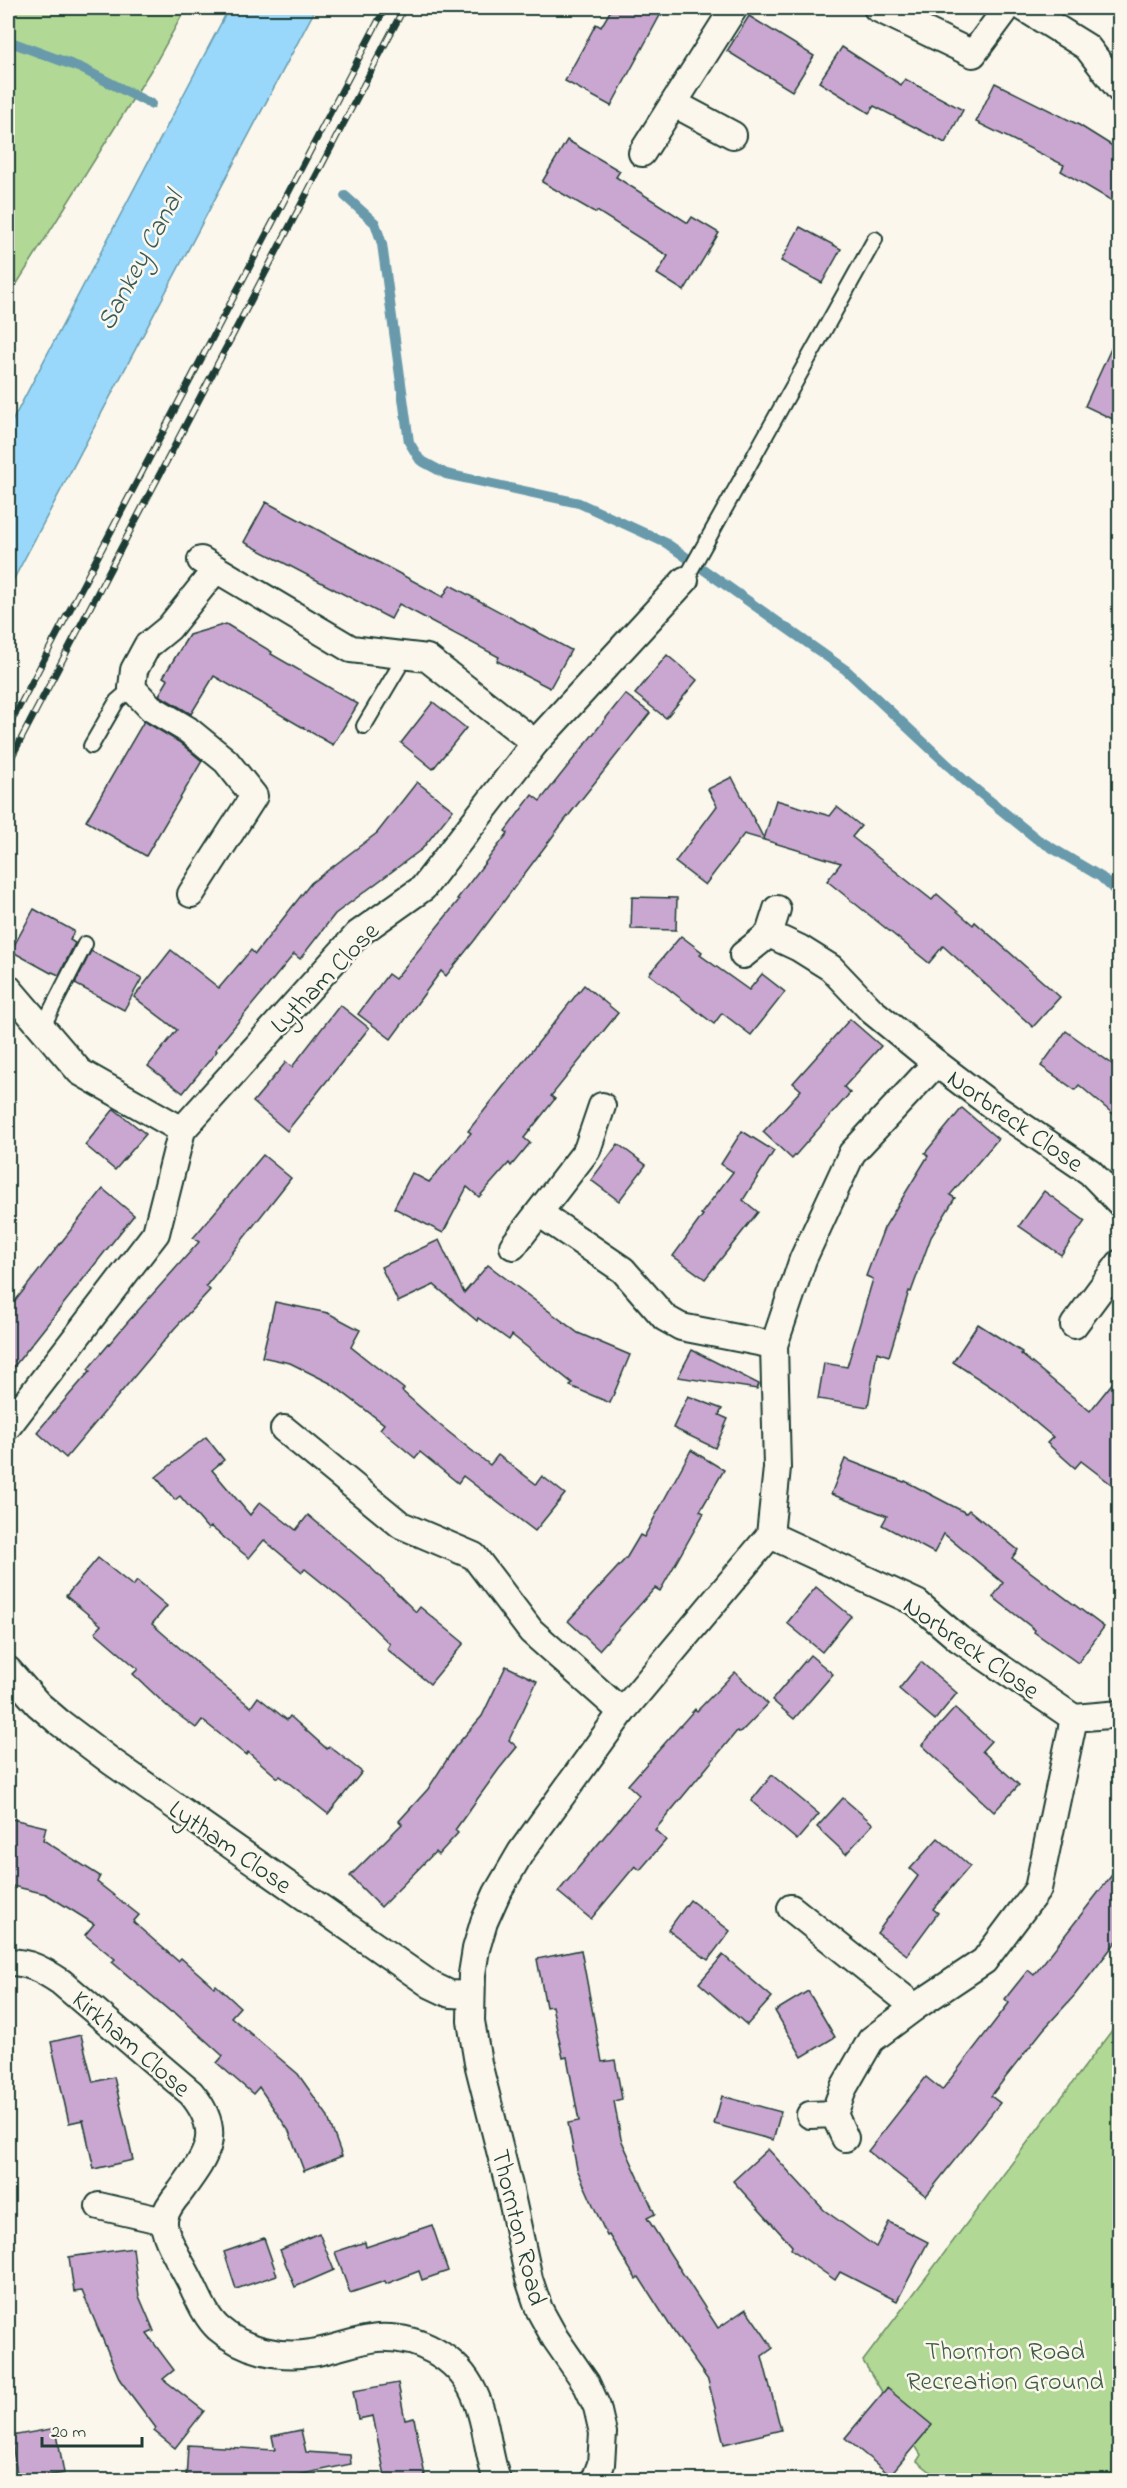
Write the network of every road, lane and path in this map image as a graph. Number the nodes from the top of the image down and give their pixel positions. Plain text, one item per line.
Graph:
1 (734, 8) edge
2 (878, 8) edge
3 (1007, 8) edge
4 (1024, 8) edge
5 (1119, 90) edge
6 (675, 104) junction
7 (733, 135) dead end
8 (642, 153) dead end
9 (874, 239) dead end
10 (685, 580) joint
11 (406, 655) junction
12 (132, 688) junction
13 (364, 726) dead end
14 (535, 743) junction
15 (91, 746) dead end
16 (191, 894) dead end
17 (777, 909) dead end
18 (769, 934) junction
19 (85, 944) dead end
20 (743, 955) dead end
21 (8, 988) edge
22 (42, 1028) junction
23 (936, 1063) junction
24 (602, 1106) dead end
25 (182, 1130) junction
26 (1119, 1203) edge
27 (539, 1213) junction
28 (513, 1246) dead end
29 (1119, 1263) edge
30 (1074, 1325) dead end
31 (774, 1345) junction
32 (8, 1426) edge
33 (284, 1429) dead end
34 (770, 1534) junction
35 (8, 1670) edge
36 (622, 1712) junction
37 (1119, 1714) edge
38 (1074, 1718) junction
39 (791, 1908) dead end
40 (8, 1962) edge
41 (471, 1995) junction
42 (915, 2007) junction
43 (845, 2138) dead end
44 (99, 2206) dead end
45 (164, 2221) junction
46 (497, 2481) edge
47 (595, 2481) edge

1 - 6 street
2 - 3 street
4 - 5 street
6 - 7 street
6 - 8 street
9 - 10 lane
10 - 14 street, Lytham Close
11 - 12 street
11 - 13 lane
11 - 14 street
12 - 15 lane
12 - 16 street
14 - 25 street, Lytham Close
17 - 18 street
18 - 20 street
18 - 23 street, Norbreck Close
19 - 22 lane
21 - 22 street
22 - 25 street
23 - 26 street, Norbreck Close
23 - 31 street, Norbreck Close
24 - 27 street
25 - 32 street, Lytham Close
27 - 28 street
27 - 31 street
29 - 30 street
31 - 34 street, Norbreck Close
33 - 36 street
34 - 36 street
34 - 38 street, Norbreck Close
35 - 41 street, Lytham Close
36 - 41 street
37 - 38 street
38 - 42 street
39 - 42 street
40 - 45 street, Kirkham Close
41 - 47 street, Thornton Road
42 - 43 street
44 - 45 street
45 - 46 street

